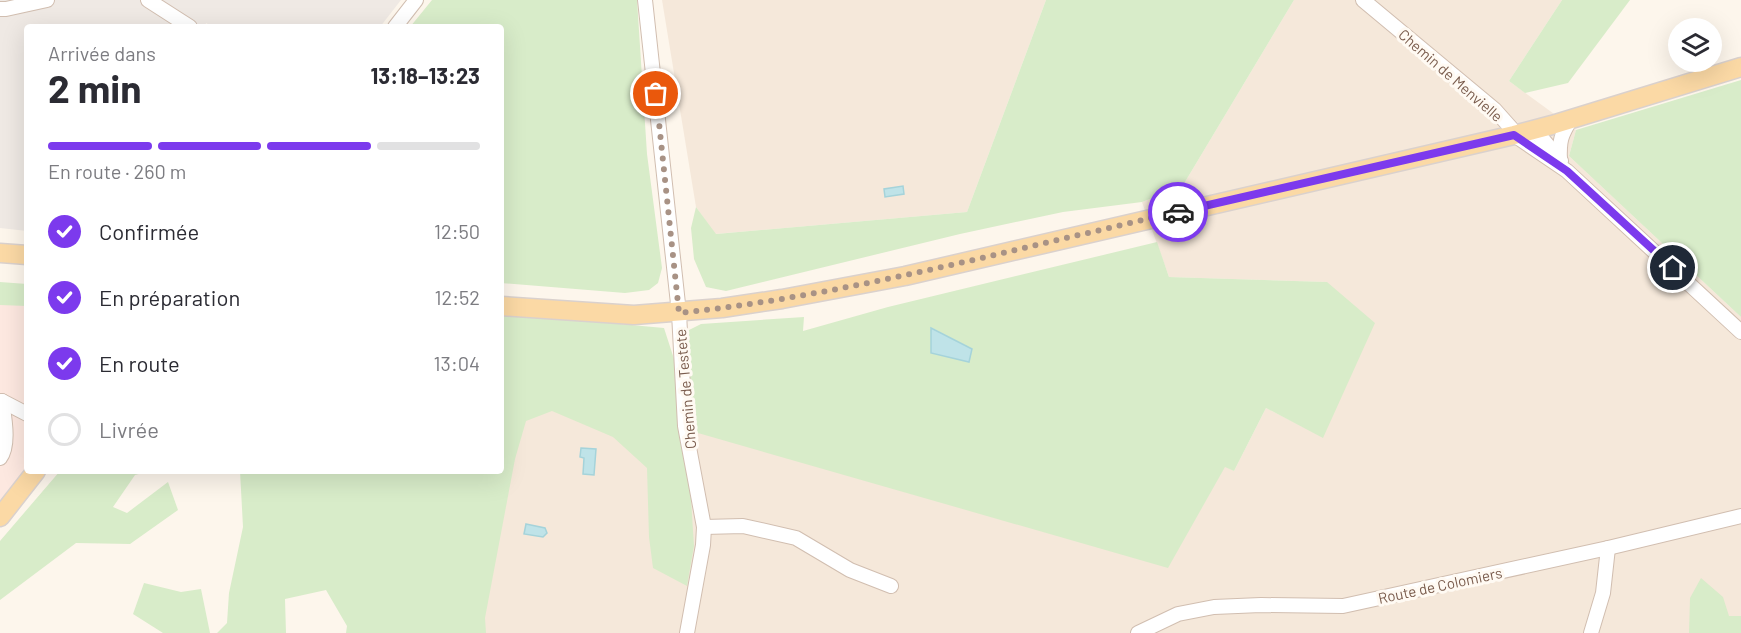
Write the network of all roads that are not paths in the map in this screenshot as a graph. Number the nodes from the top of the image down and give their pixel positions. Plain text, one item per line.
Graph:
1 (47, 0) edge
2 (148, 0) edge
3 (416, 0) edge
4 (645, 0) edge
5 (1363, 0) edge
6 (0, 9) edge
7 (185, 24) edge
8 (397, 24) edge
9 (1741, 67) edge
10 (1571, 119) junction
11 (1522, 133) junction
12 (1564, 165) junction
13 (0, 253) edge
14 (24, 255) edge
15 (504, 306) edge
16 (679, 313) junction
17 (1741, 332) edge
18 (1, 401) edge
19 (24, 402) edge
20 (24, 412) edge
21 (0, 458) edge
22 (34, 474) edge
23 (1741, 516) edge
24 (0, 517) edge
25 (704, 527) junction
26 (1608, 548) junction
27 (891, 586) dead end
28 (687, 633) edge
29 (1138, 633) edge
30 (1591, 633) edge

1 - 6 street
2 - 7 street
3 - 8 street
4 - 16 street, Chemin de Testete
5 - 11 street, Chemin de Menvielle
9 - 10 main road
10 - 11 main road
10 - 12 street
11 - 12 street, Chemin de Menvielle
11 - 16 main road
12 - 17 street, Chemin de Menvielle
13 - 14 main road
15 - 16 main road
16 - 25 street, Chemin de Testete
18 - 19 street
18 - 20 street
18 - 21 street
22 - 24 main road
23 - 26 street, Route de Colomiers
25 - 27 street
25 - 28 street, Chemin de Testete
26 - 29 street, Route de Colomiers
26 - 30 street

